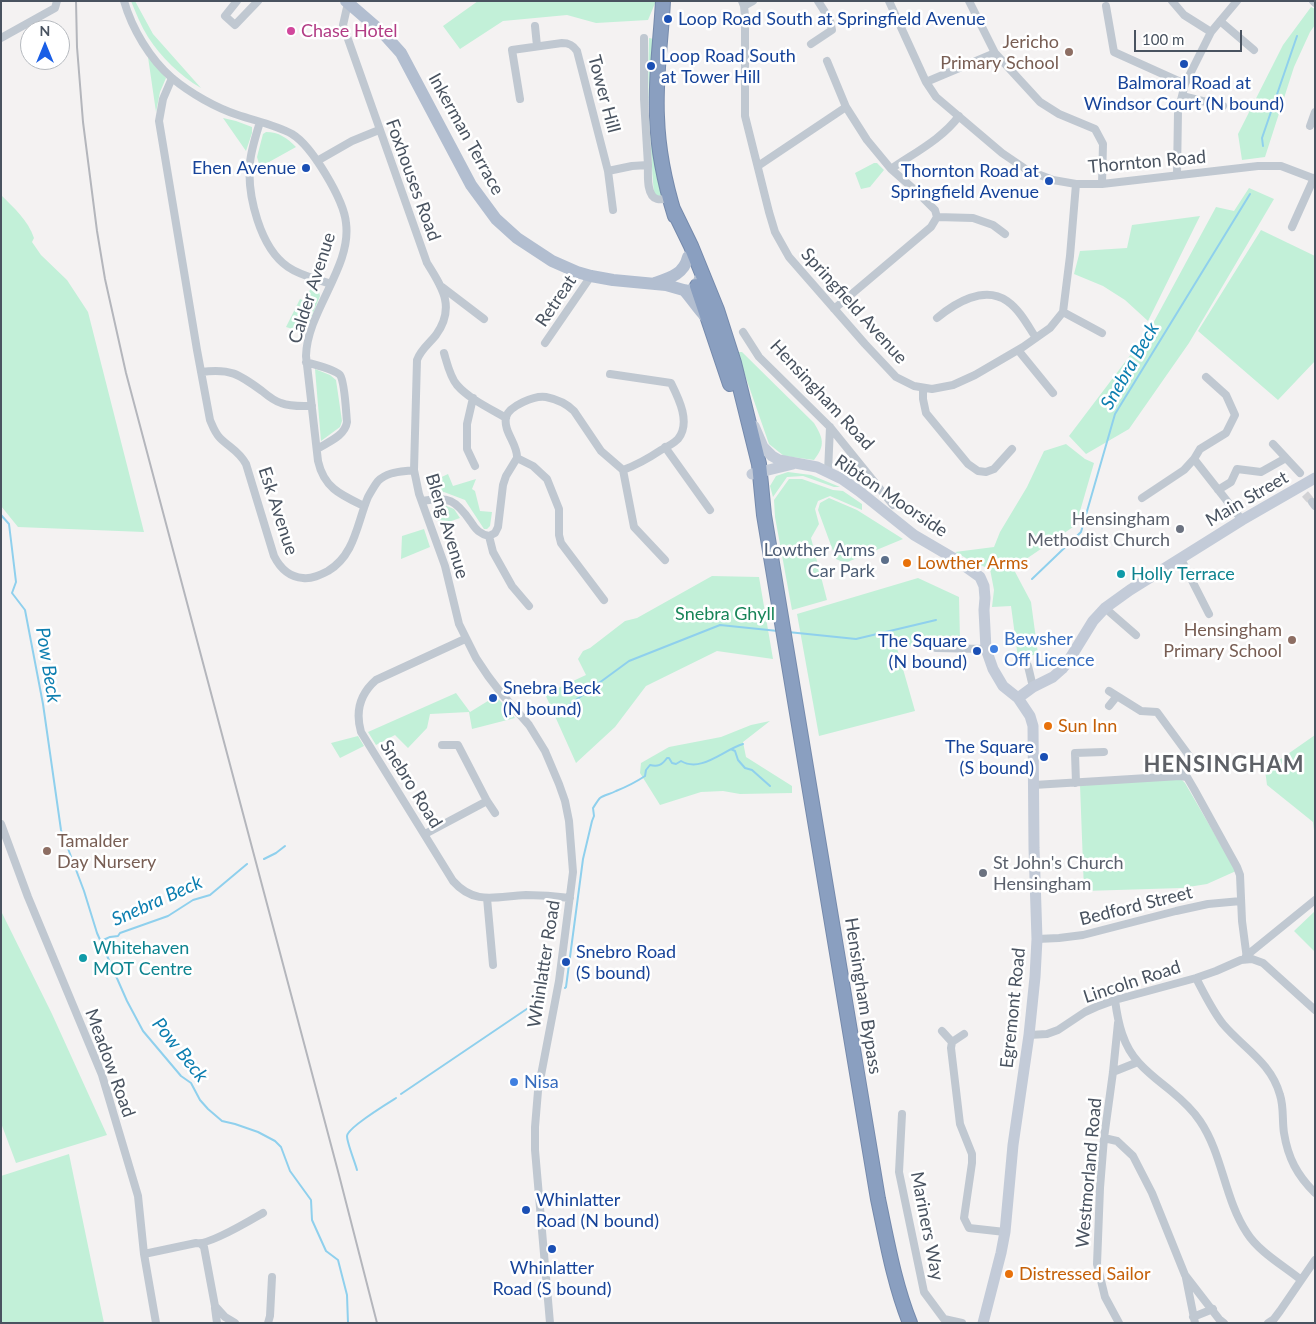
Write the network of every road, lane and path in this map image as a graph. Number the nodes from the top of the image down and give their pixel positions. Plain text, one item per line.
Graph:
1 (57, 1) edge
2 (124, 1) edge
3 (237, 1) edge
4 (258, 1) edge
5 (663, 1) edge
6 (753, 1) edge
7 (818, 1) edge
8 (889, 1) edge
9 (969, 1) edge
10 (1172, 1) edge
11 (1237, 1) edge
12 (347, 2) edge
13 (743, 3) edge
14 (1106, 6) dead end
15 (1220, 21) junction
16 (535, 26) dead end
17 (1211, 32) junction
18 (2, 37) edge
19 (644, 38) dead end
20 (811, 44) dead end
21 (537, 46) junction
22 (1254, 50) dead end
23 (995, 53) junction
24 (827, 62) dead end
25 (172, 78) junction
26 (926, 82) junction
27 (1186, 84) junction
28 (1182, 96) junction
29 (520, 99) dead end
30 (1223, 106) dead end
31 (846, 107) junction
32 (1315, 112) edge
33 (959, 116) junction
34 (260, 122) junction
35 (1310, 126) dead end
36 (379, 130) junction
37 (317, 161) junction
38 (648, 165) junction
39 (758, 166) junction
40 (891, 169) junction
41 (608, 172) junction
42 (1177, 175) junction
43 (1314, 178) edge
44 (1076, 184) junction
45 (1102, 184) junction
46 (671, 203) junction
47 (613, 210) dead end
48 (937, 218) junction
49 (1292, 222) dead end
50 (1004, 234) dead end
51 (688, 257) junction
52 (591, 276) junction
53 (331, 284) junction
54 (659, 284) junction
55 (442, 287) junction
56 (697, 289) junction
57 (834, 308) junction
58 (1063, 312) junction
59 (937, 318) dead end
60 (484, 320) dead end
61 (743, 332) dead end
62 (1102, 333) dead end
63 (1036, 338) junction
64 (545, 343) dead end
65 (1018, 350) junction
66 (444, 353) dead end
67 (417, 360) joint
68 (306, 362) junction
69 (201, 372) junction
70 (610, 374) dead end
71 (1206, 377) dead end
72 (923, 388) junction
73 (1053, 393) dead end
74 (473, 398) junction
75 (744, 401) junction
76 (312, 406) junction
77 (506, 418) junction
78 (830, 427) junction
79 (1273, 444) dead end
80 (665, 448) junction
81 (317, 449) junction
82 (1012, 449) dead end
83 (517, 458) junction
84 (1286, 458) junction
85 (779, 460) junction
86 (1194, 460) junction
87 (794, 463) junction
88 (475, 466) dead end
89 (414, 470) junction
90 (623, 470) junction
91 (757, 470) junction
92 (828, 472) junction
93 (1300, 473) dead end
94 (1315, 478) edge
95 (1218, 490) junction
96 (1142, 498) dead end
97 (422, 501) junction
98 (893, 505) dead end
99 (364, 506) junction
100 (710, 510) dead end
101 (1242, 520) junction
102 (489, 536) junction
103 (1181, 559) junction
104 (665, 560) dead end
105 (604, 586) dead end
106 (597, 592) junction
107 (604, 600) dead end
108 (529, 606) dead end
109 (1105, 608) junction
110 (1209, 614) dead end
111 (1136, 635) dead end
112 (465, 639) junction
113 (936, 648) dead end
114 (986, 649) junction
115 (1028, 666) dead end
116 (1034, 688) junction
117 (1109, 691) dead end
118 (1117, 696) junction
119 (1018, 698) junction
120 (1108, 706) dead end
121 (442, 745) dead end
122 (1104, 752) dead end
123 (1181, 776) junction
124 (1076, 783) junction
125 (1034, 785) junction
126 (487, 800) junction
127 (495, 813) dead end
128 (1, 824) edge
129 (425, 834) junction
130 (1055, 865) dead end
131 (1036, 866) junction
132 (487, 898) junction
133 (570, 898) junction
134 (1315, 900) edge
135 (1241, 901) junction
136 (1037, 939) junction
137 (1246, 958) junction
138 (493, 965) dead end
139 (1196, 978) junction
140 (1115, 1000) junction
141 (1315, 1010) edge
142 (1118, 1021) junction
143 (942, 1031) dead end
144 (964, 1034) dead end
145 (1029, 1035) junction
146 (952, 1042) junction
147 (1138, 1062) junction
148 (1113, 1072) junction
149 (902, 1114) dead end
150 (1104, 1138) junction
151 (1315, 1193) edge
152 (263, 1212) dead end
153 (1005, 1232) junction
154 (201, 1244) junction
155 (144, 1254) junction
156 (1315, 1260) edge
157 (1186, 1276) junction
158 (272, 1277) dead end
159 (1301, 1280) junction
160 (215, 1306) junction
161 (1213, 1310) junction
162 (1194, 1320) edge
163 (156, 1323) edge
164 (217, 1323) edge
165 (235, 1323) edge
166 (268, 1323) edge
167 (550, 1323) edge
168 (910, 1323) edge
169 (962, 1323) edge
170 (983, 1323) edge
171 (1119, 1323) edge
172 (1224, 1323) edge
173 (1268, 1323) edge

1 - 18 street
2 - 25 street, Calder Avenue
3 - 4 street
5 - 46 highway
6 - 13 street
7 - 20 street
8 - 26 street, Thornton Road
9 - 23 street
10 - 17 street
11 - 15 street
12 - 36 street, Foxhouses Road
12 - 52 main road, Inkerman Terrace
13 - 39 street, Springfield Avenue
14 - 27 street
15 - 17 street
15 - 22 street
16 - 21 street
17 - 27 street
19 - 38 street, Tower Hill
21 - 29 street, Tower Hill
21 - 41 street, Tower Hill
23 - 26 street
23 - 45 street
24 - 31 street
25 - 34 street, Calder Avenue
25 - 69 street, Esk Avenue
26 - 33 street, Thornton Road
27 - 28 street
28 - 30 street
28 - 42 street
31 - 39 street
31 - 40 street
32 - 35 street
33 - 40 street
33 - 44 street, Thornton Road
34 - 37 street, Calder Avenue
34 - 53 street
36 - 37 street
36 - 55 street, Foxhouses Road
37 - 53 street, Calder Avenue
38 - 41 street
38 - 46 street, Tower Hill
39 - 57 street, Springfield Avenue
40 - 48 street
41 - 47 street, Tower Hill
42 - 43 street, Thornton Road
42 - 45 street, Thornton Road
43 - 49 street, Thornton Road
44 - 45 street, Thornton Road
44 - 58 street
46 - 51 highway
46 - 56 highway
48 - 50 street
48 - 57 street
51 - 54 main road
51 - 56 highway
52 - 54 main road, Inkerman Terrace
52 - 64 street, Retreat
53 - 68 street, Calder Avenue
54 - 56 main road, Inkerman Terrace
55 - 60 street
55 - 67 street, Foxhouses Road
56 - 75 highway
56 - 91 highway
57 - 72 street, Springfield Avenue
58 - 62 street
58 - 63 street, Springfield Avenue
59 - 63 street
61 - 78 street, Hensingham Road
63 - 65 street, Springfield Avenue
65 - 72 street, Springfield Avenue
65 - 73 street
66 - 74 street
67 - 89 street, Bleng Avenue
68 - 76 street, Calder Avenue
68 - 81 street, Calder Avenue
69 - 76 street
69 - 99 street, Esk Avenue
70 - 80 street
71 - 86 street
72 - 82 street
74 - 77 street
74 - 88 street
75 - 85 main road
75 - 91 highway
76 - 81 street, Calder Avenue
77 - 83 street
77 - 90 street
78 - 92 street
78 - 98 street, Hensingham Road
79 - 84 street
80 - 90 street
80 - 100 street
81 - 99 street, Calder Avenue
83 - 102 street
83 - 106 street
84 - 93 street
84 - 95 street
85 - 87 main road, Ribton Moorside
85 - 91 main road
86 - 95 street
86 - 96 street
87 - 91 main road
87 - 92 main road, Ribton Moorside
89 - 97 street, Bleng Avenue
89 - 99 street, Esk Avenue
90 - 104 street
91 - 168 highway, Hensingham Bypass
92 - 114 main road, Ribton Moorside
94 - 101 main road, Main Street
95 - 101 street
97 - 102 street
97 - 112 street, Bleng Avenue
101 - 103 main road, Main Street
102 - 108 street
103 - 109 main road, Main Street
103 - 110 street
105 - 106 street
106 - 107 street
109 - 111 street
109 - 116 main road, Main Street
112 - 129 street, Snebro Road
112 - 133 street, Whinlatter Road
113 - 114 street
114 - 119 main road
115 - 116 street
116 - 119 main road, Main Street
117 - 118 street
118 - 120 street
118 - 123 street
119 - 125 main road, Egremont Road
121 - 126 street
122 - 124 street
123 - 124 street
123 - 135 street
124 - 125 street
125 - 131 main road, Egremont Road
126 - 127 street
126 - 129 street
128 - 155 street, Meadow Road
129 - 132 street, Snebro Road
130 - 131 street
131 - 136 main road, Egremont Road
132 - 133 street, Snebro Road
132 - 138 street
133 - 167 street, Whinlatter Road
134 - 137 street, Lincoln Road
135 - 136 street, Bedford Street
135 - 137 street
136 - 145 main road, Egremont Road
137 - 139 street, Lincoln Road
137 - 141 street
139 - 140 street, Lincoln Road
139 - 151 street
140 - 142 street
140 - 145 street, Lincoln Road
142 - 147 street
142 - 148 street, Westmorland Road
143 - 146 street
144 - 146 street
145 - 153 main road, Egremont Road
146 - 153 street
147 - 148 street
147 - 159 street
148 - 150 street, Westmorland Road
149 - 169 street, Mariners Way
150 - 157 street
150 - 171 street, Westmorland Road
152 - 154 street
153 - 170 main road, Egremont Road
154 - 155 street
154 - 160 street
155 - 163 street, Meadow Road
156 - 159 street
157 - 161 street
157 - 162 street
158 - 166 street
159 - 173 street
160 - 164 street
160 - 165 street
161 - 162 street
161 - 172 street

